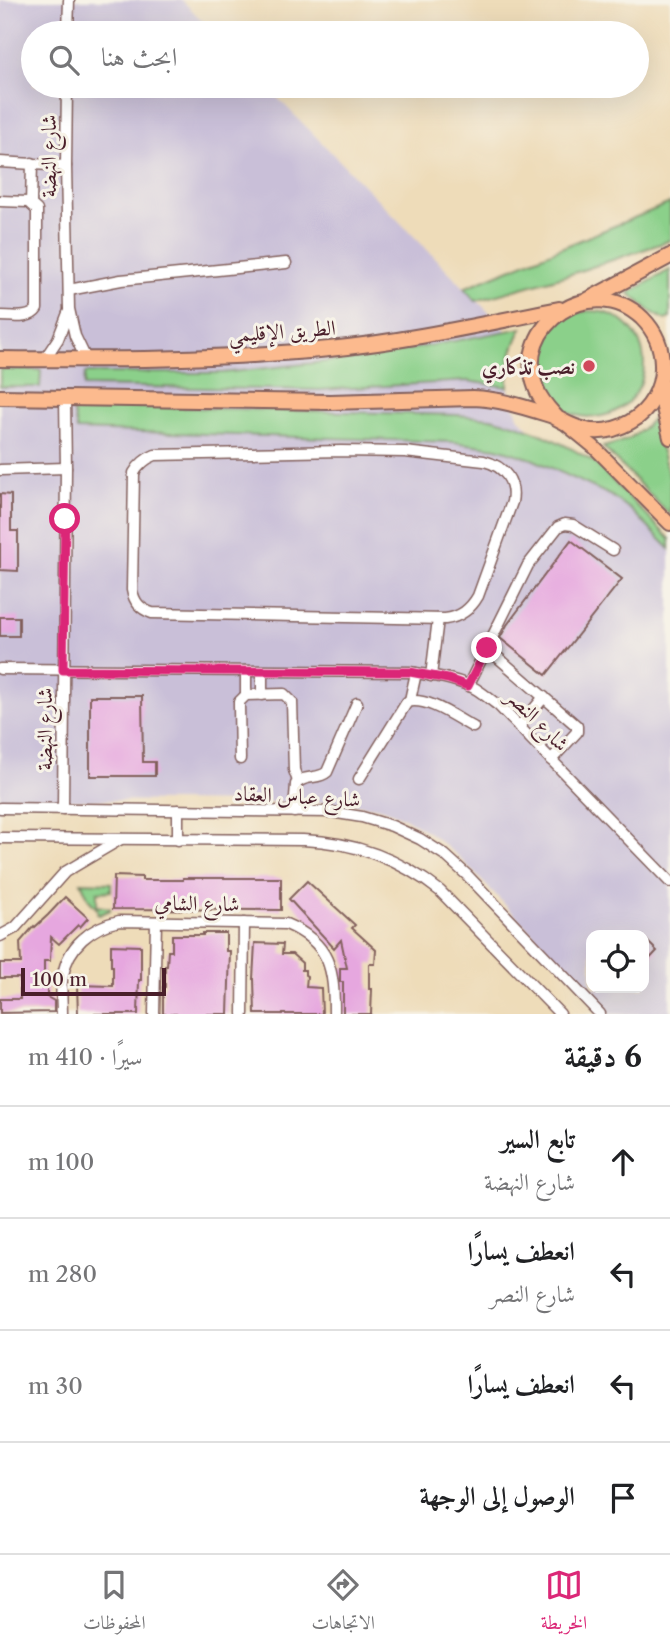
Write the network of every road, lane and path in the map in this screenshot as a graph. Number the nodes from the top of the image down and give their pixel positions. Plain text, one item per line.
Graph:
1 (69, 0) edge
2 (68, 21) edge
3 (67, 98) edge
4 (0, 162) edge
5 (32, 163) junction
6 (66, 166) junction
7 (0, 201) edge
8 (32, 204) junction
9 (670, 256) edge
10 (286, 263) dead end
11 (68, 290) junction
12 (585, 301) junction
13 (69, 309) junction
14 (564, 309) junction
15 (0, 316) edge
16 (666, 358) edge
17 (0, 359) edge
18 (86, 359) junction
19 (44, 360) junction
20 (661, 381) junction
21 (0, 397) edge
22 (65, 398) junction
23 (561, 420) junction
24 (670, 438) edge
25 (66, 468) junction
26 (0, 470) edge
27 (670, 524) edge
28 (613, 550) dead end
29 (438, 619) junction
30 (487, 648) junction
31 (0, 669) edge
32 (63, 670) junction
33 (246, 671) junction
34 (262, 671) junction
35 (416, 673) junction
36 (431, 676) junction
37 (468, 686) junction
38 (246, 695) junction
39 (262, 695) junction
40 (544, 697) junction
41 (410, 700) junction
42 (357, 703) dead end
43 (473, 727) dead end
44 (519, 727) junction
45 (240, 759) dead end
46 (551, 760) junction
47 (359, 779) dead end
48 (298, 781) junction
49 (0, 808) edge
50 (63, 809) junction
51 (178, 810) junction
52 (294, 812) junction
53 (0, 838) edge
54 (122, 839) junction
55 (178, 839) junction
56 (670, 882) edge
57 (156, 922) junction
58 (244, 923) junction
59 (0, 936) edge
60 (62, 1014) edge
61 (154, 1014) edge
62 (243, 1014) edge
63 (334, 1014) edge
64 (560, 1014) edge
65 (600, 1014) edge

1 - 2 street
3 - 6 street, شارع النهضة
4 - 5 street
5 - 6 street
5 - 8 street
6 - 11 street, شارع النهضة
7 - 8 street
8 - 15 street
9 - 12 highway
10 - 11 street
11 - 13 street, شارع النهضة
12 - 14 highway
12 - 16 highway
13 - 18 street, شارع النهضة
13 - 19 street, شارع النهضة
14 - 18 highway, الطريق الإقليمي
14 - 23 highway
16 - 20 highway
17 - 19 highway, الطريق الإقليمي
18 - 19 highway, الطريق الإقليمي
20 - 23 highway
20 - 24 main road
21 - 22 highway
22 - 23 highway
22 - 25 street, شارع النهضة
23 - 27 main road
25 - 26 street
25 - 32 street, شارع النهضة
28 - 30 street
29 - 29 street
29 - 36 street
30 - 37 street
30 - 40 street
31 - 32 street, شارع النصر
32 - 33 street, شارع النصر
32 - 50 street, شارع النهضة
33 - 34 street, شارع النصر
33 - 38 street
34 - 35 street, شارع النصر
34 - 39 street
35 - 36 street, شارع النصر
35 - 41 street
36 - 37 street, شارع النصر
37 - 44 street, شارع النصر
38 - 39 street
38 - 45 street
39 - 48 street
40 - 44 street
40 - 46 street
41 - 43 street
41 - 47 street
42 - 48 street
44 - 46 street, شارع النصر
46 - 56 street, شارع النصر
48 - 52 street
49 - 50 street, شارع عباس العقاد
50 - 51 street, شارع عباس العقاد
51 - 52 street, شارع عباس العقاد
51 - 55 street
52 - 65 street, شارع عباس العقاد
53 - 54 street, شارع عباس العقاد
54 - 55 street, شارع عباس العقاد
54 - 59 street
55 - 64 street, شارع عباس العقاد
57 - 58 street, شارع الشامي
57 - 60 street, شارع الشامي
57 - 61 street
58 - 62 street
58 - 63 street, شارع الشامي

